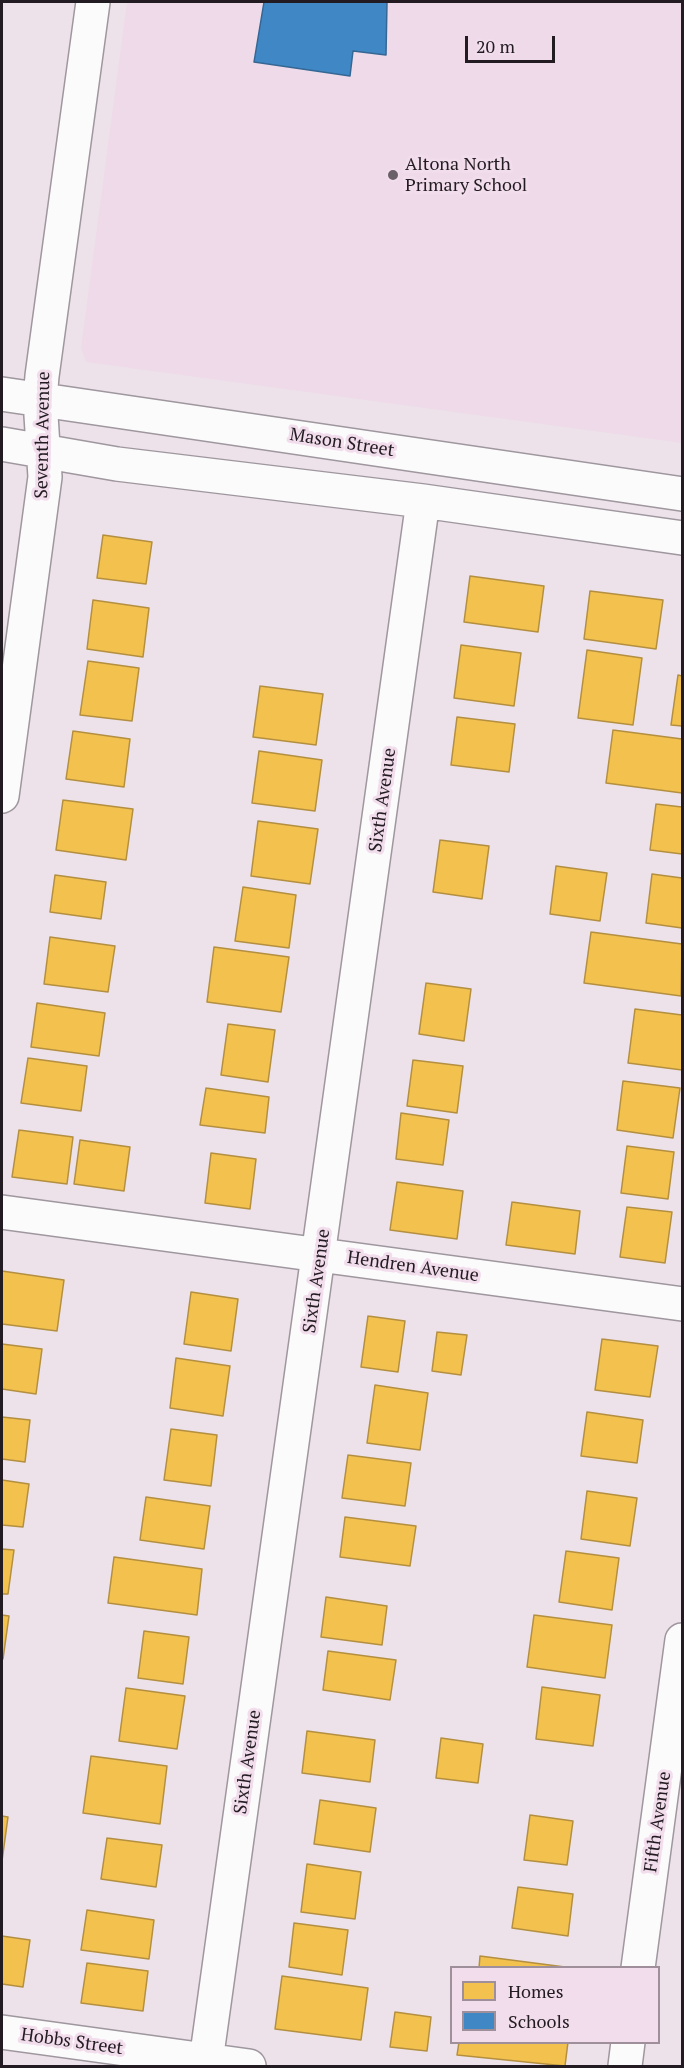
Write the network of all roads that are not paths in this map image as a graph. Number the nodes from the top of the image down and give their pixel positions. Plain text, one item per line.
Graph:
1 (93, 2) edge
2 (2, 394) edge
3 (40, 400) junction
4 (2, 444) edge
5 (45, 452) junction
6 (682, 494) edge
7 (423, 501) junction
8 (682, 538) edge
9 (2, 796) edge
10 (2, 1212) edge
11 (320, 1255) junction
12 (682, 1304) edge
13 (682, 1640) edge
14 (638, 1966) edge
15 (2, 2031) edge
16 (628, 2044) edge
17 (227, 2064) edge
18 (625, 2067) edge

1 - 3 street, Seventh Avenue
2 - 3 street, Mason Street
3 - 5 street, Seventh Avenue
3 - 6 street, Mason Street
4 - 5 street
5 - 7 street
5 - 9 street, Seventh Avenue
7 - 8 street
7 - 11 street, Sixth Avenue
10 - 11 street, Hendren Avenue
11 - 12 street, Hendren Avenue
11 - 17 street, Sixth Avenue
13 - 14 street, Fifth Avenue
15 - 17 street, Hobbs Street
16 - 18 street

